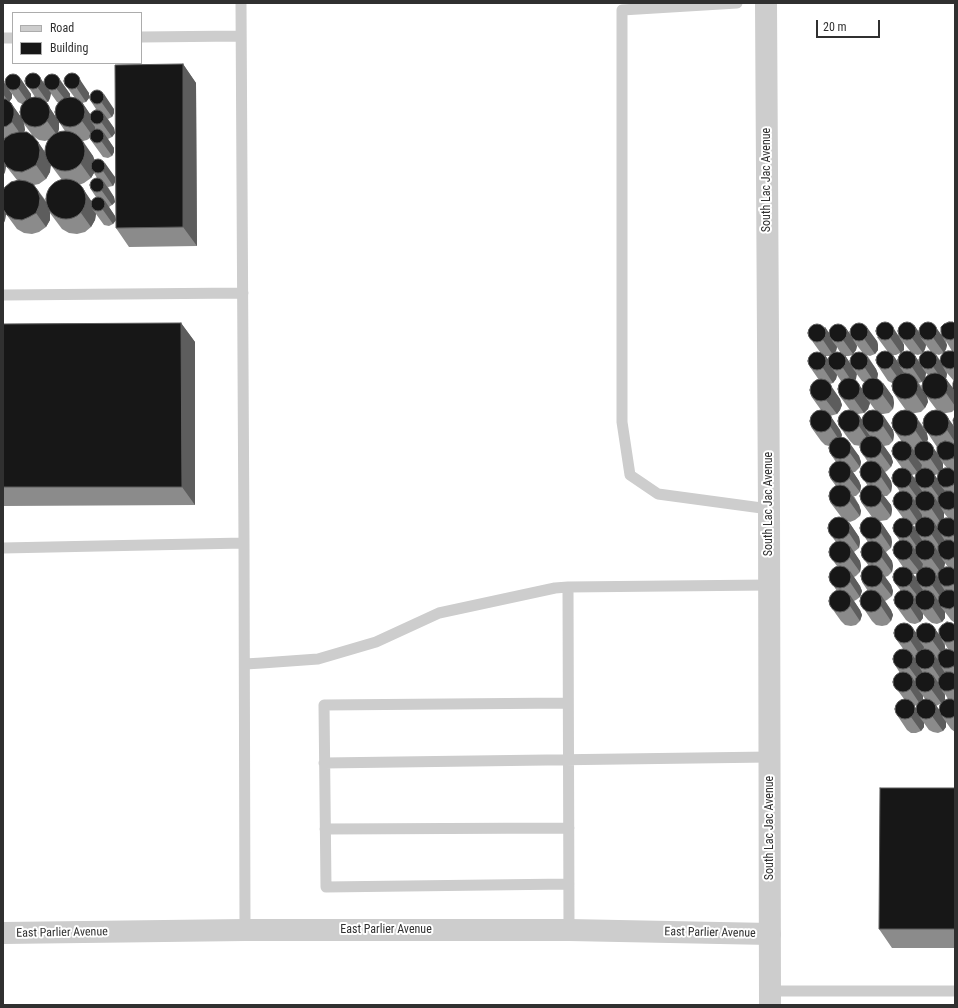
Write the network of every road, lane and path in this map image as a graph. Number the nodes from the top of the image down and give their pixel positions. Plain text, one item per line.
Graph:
1 (241, 3) edge
2 (737, 3) edge
3 (766, 3) edge
4 (241, 36) junction
5 (142, 37) edge
6 (243, 293) junction
7 (3, 295) edge
8 (769, 509) junction
9 (244, 543) junction
10 (3, 548) edge
11 (770, 585) junction
12 (568, 587) junction
13 (245, 664) junction
14 (568, 703) junction
15 (770, 757) junction
16 (568, 760) junction
17 (324, 763) junction
18 (569, 828) junction
19 (325, 829) junction
20 (569, 884) junction
21 (245, 930) junction
22 (569, 930) junction
23 (3, 933) edge
24 (770, 934) junction
25 (955, 991) edge
26 (770, 998) edge

1 - 4 lane
2 - 8 lane
3 - 8 street, South Lac Jac Avenue
4 - 5 lane
4 - 6 lane
6 - 7 lane
6 - 9 lane
8 - 11 street, South Lac Jac Avenue
9 - 10 lane
9 - 13 lane
11 - 12 lane
11 - 15 street, South Lac Jac Avenue
12 - 13 lane
12 - 14 lane
13 - 21 lane
14 - 16 lane
14 - 17 lane
15 - 16 lane
15 - 24 street, South Lac Jac Avenue
16 - 17 lane
16 - 18 lane
17 - 19 lane
18 - 19 lane
18 - 20 lane
19 - 20 lane
20 - 22 lane
21 - 22 street, East Parlier Avenue
21 - 23 street, East Parlier Avenue
22 - 24 street, East Parlier Avenue
24 - 26 street, South Lac Jac Avenue
25 - 26 lane

